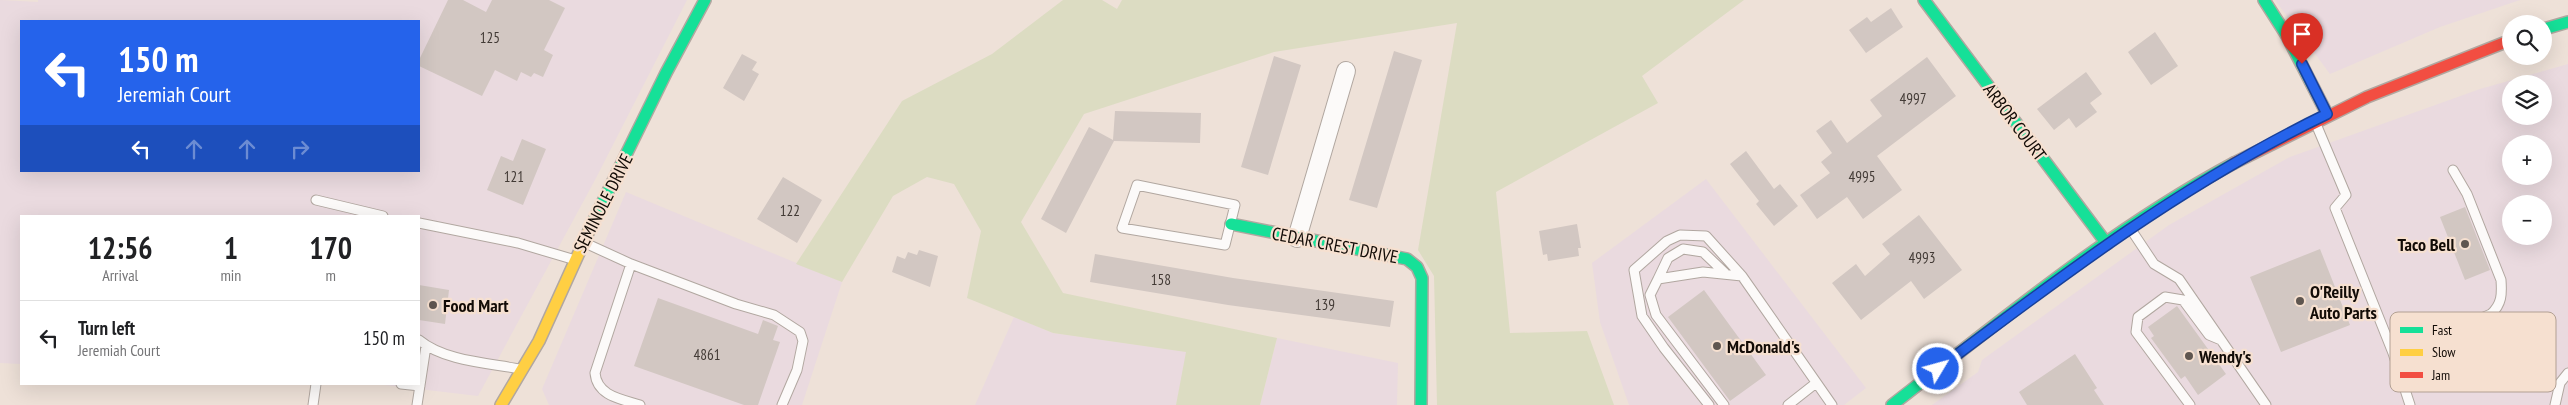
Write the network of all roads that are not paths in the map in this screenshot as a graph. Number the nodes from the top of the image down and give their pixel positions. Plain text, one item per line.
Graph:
1 (705, 0) edge
2 (1924, 0) edge
3 (2264, 0) edge
4 (2568, 22) edge
5 (2552, 27) edge
6 (2502, 43) edge
7 (1346, 72) dead end
8 (2327, 114) junction
9 (2315, 120) junction
10 (2453, 170) dead end
11 (316, 200) dead end
12 (379, 215) edge
13 (420, 223) edge
14 (1232, 224) junction
15 (2129, 228) junction
16 (1297, 238) junction
17 (583, 242) junction
18 (2106, 244) junction
19 (574, 260) junction
20 (631, 264) junction
21 (1725, 273) junction
22 (1742, 276) junction
23 (1658, 279) junction
24 (2493, 312) edge
25 (2222, 340) junction
26 (420, 341) edge
27 (426, 346) junction
28 (2390, 346) edge
29 (421, 360) edge
30 (520, 369) junction
31 (2568, 373) edge
32 (1816, 383) junction
33 (316, 385) edge
34 (410, 385) edge
35 (420, 386) junction
36 (2406, 392) edge
37 (313, 405) edge
38 (417, 405) edge
39 (501, 405) edge
40 (640, 405) edge
41 (782, 405) edge
42 (1421, 405) edge
43 (1709, 405) edge
44 (1724, 405) edge
45 (1788, 405) edge
46 (1832, 405) edge
47 (1892, 405) edge
48 (2190, 405) edge
49 (2266, 405) edge
50 (2410, 405) edge
51 (2555, 405) edge

1 - 17 street, SEMINOLE DRIVE
2 - 18 street, ARBOR COURT
3 - 8 street
4 - 5 street
6 - 8 street
7 - 16 street
8 - 9 street
9 - 15 street
9 - 28 lane
10 - 24 lane
11 - 12 lane
13 - 19 lane
14 - 14 lane
14 - 16 street, CEDAR CREST DRIVE
15 - 18 street
15 - 25 lane
16 - 42 street, CEDAR CREST DRIVE
17 - 19 street, SEMINOLE DRIVE
17 - 20 lane
18 - 47 street
19 - 30 street, SEMINOLE DRIVE
20 - 40 lane
20 - 41 lane
21 - 22 lane
21 - 23 lane
21 - 23 lane
22 - 32 lane
22 - 43 lane
23 - 44 lane
25 - 48 lane
25 - 49 lane
26 - 27 lane
27 - 29 lane
27 - 30 lane
29 - 35 lane
30 - 39 street, SEMINOLE DRIVE
31 - 51 lane
32 - 45 lane
32 - 46 lane
33 - 37 lane
34 - 35 lane
35 - 38 lane
36 - 50 lane

